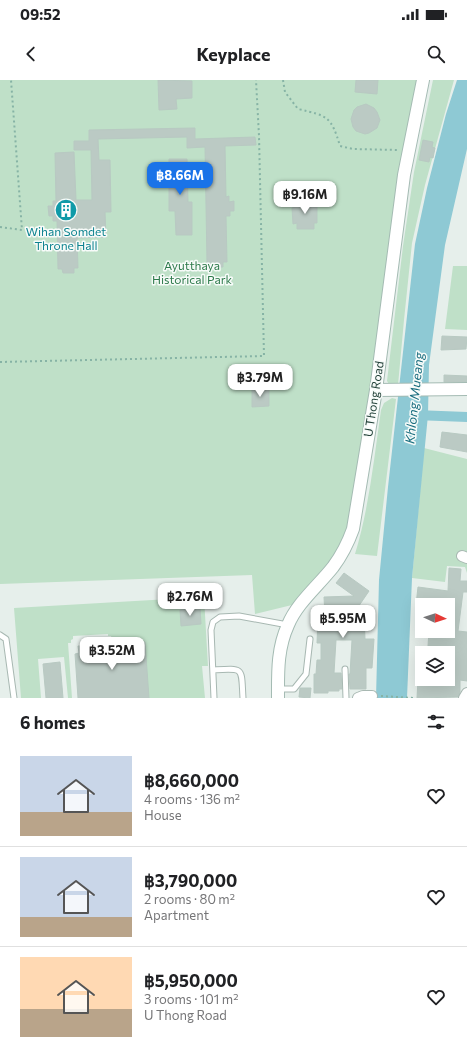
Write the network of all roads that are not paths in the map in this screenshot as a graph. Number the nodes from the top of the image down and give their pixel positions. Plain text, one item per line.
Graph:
1 (423, 80) edge
2 (467, 389) edge
3 (376, 390) junction
4 (288, 625) junction
5 (0, 635) edge
6 (310, 639) dead end
7 (213, 670) junction
8 (345, 670) dead end
9 (467, 693) edge
10 (278, 694) edge
11 (376, 696) road end
12 (14, 698) edge
13 (214, 698) edge
14 (243, 698) edge
15 (346, 698) edge
16 (358, 698) edge
17 (464, 698) edge

1 - 3 main road, U Thong Road
2 - 3 main road
3 - 4 main road, U Thong Road
4 - 7 lane
4 - 10 main road, U Thong Road
5 - 12 lane
6 - 10 lane
7 - 13 lane
7 - 14 lane
8 - 15 lane
9 - 17 street
11 - 16 street

